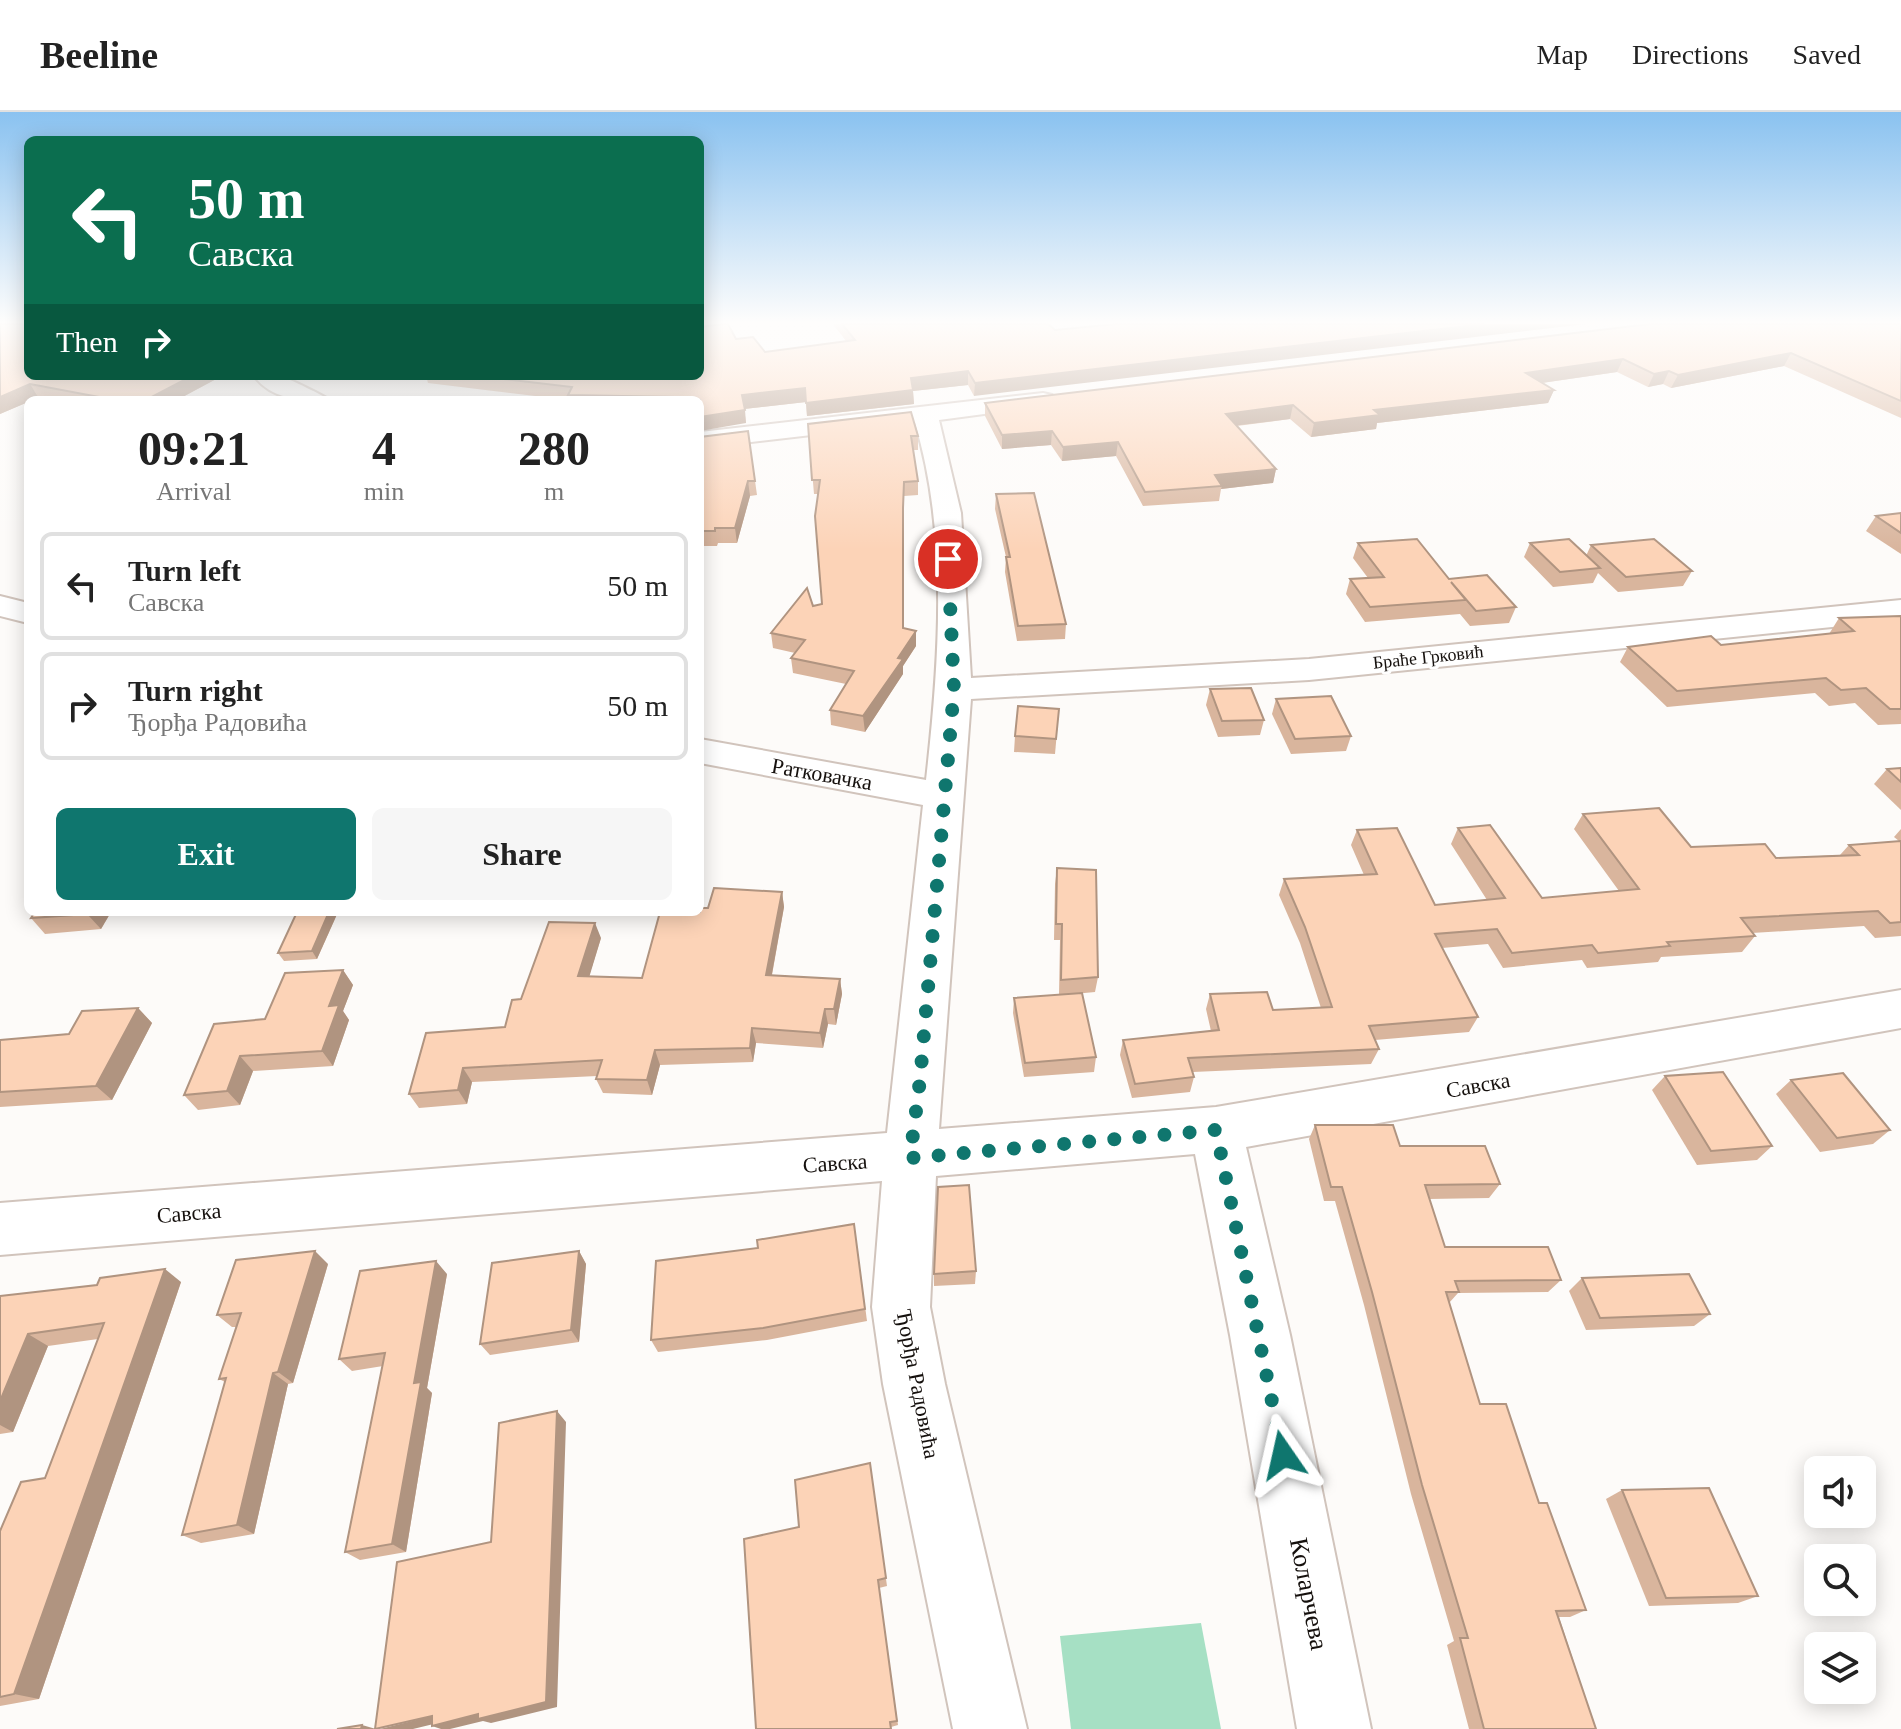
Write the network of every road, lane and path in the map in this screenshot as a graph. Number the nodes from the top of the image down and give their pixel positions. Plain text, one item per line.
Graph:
1 (1048, 399) edge
2 (925, 415) junction
3 (704, 440) edge
4 (0, 606) edge
5 (1901, 610) edge
6 (24, 612) edge
7 (954, 689) junction
8 (704, 752) edge
9 (944, 796) junction
10 (1901, 1009) edge
11 (1216, 1130) junction
12 (910, 1158) junction
13 (0, 1229) edge
14 (990, 1729) edge
15 (1334, 1729) edge

1 - 2 street
2 - 3 street
2 - 7 street, Ђорђа Радовића
4 - 6 street
5 - 7 street, Браће Грковић
7 - 9 street, Ђорђа Радовића
8 - 9 street, Ратковачка
9 - 12 street, Ђорђа Радовића
10 - 11 street, Савска
11 - 12 street, Савска
11 - 15 street, Коларчева
12 - 13 street, Савска
12 - 14 street, Ђорђа Радовића

